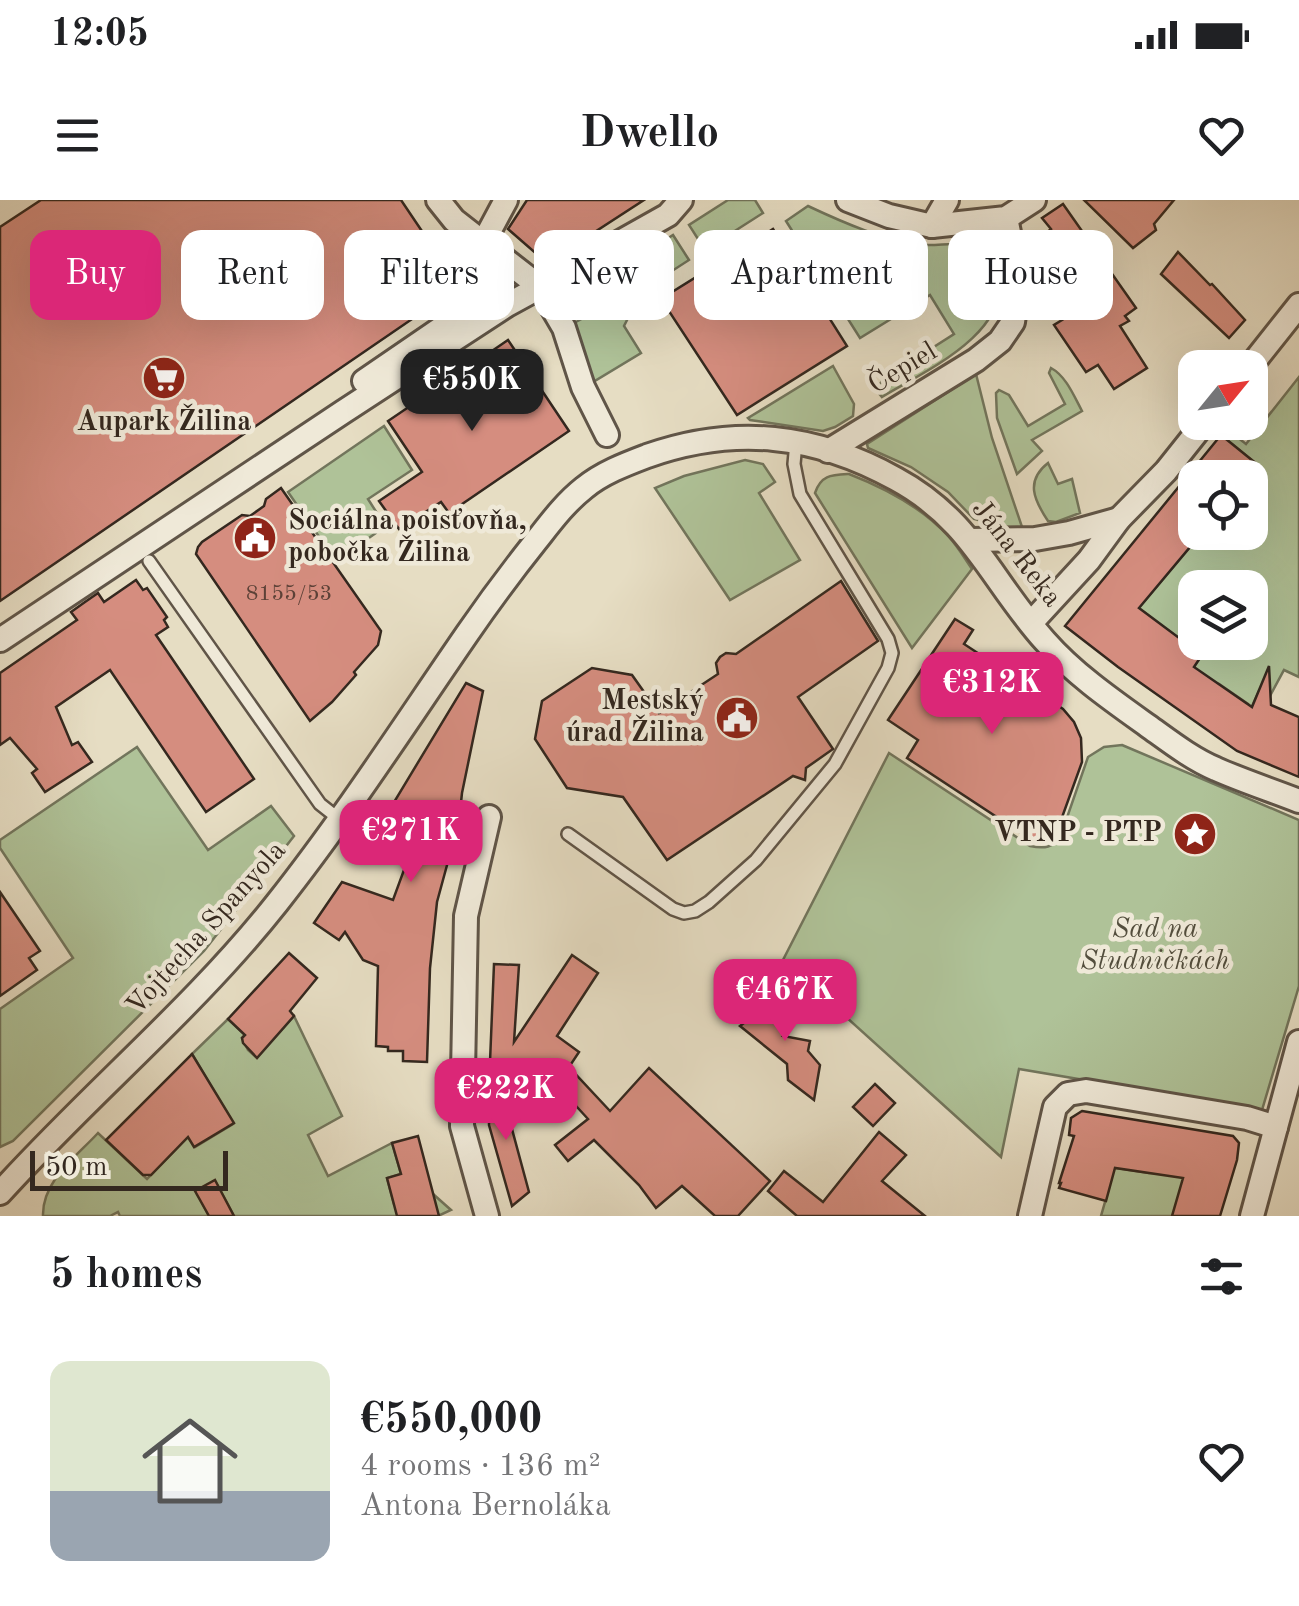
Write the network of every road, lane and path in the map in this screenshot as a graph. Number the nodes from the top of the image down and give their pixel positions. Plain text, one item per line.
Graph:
1 (438, 200) edge
2 (506, 200) edge
3 (682, 200) edge
4 (848, 200) edge
5 (947, 200) edge
6 (1034, 200) edge
7 (1006, 218) junction
8 (932, 226) junction
9 (467, 230) edge
10 (490, 230) edge
11 (641, 230) edge
12 (514, 267) edge
13 (534, 282) edge
14 (1299, 305) edge
15 (468, 320) edge
16 (470, 320) edge
17 (559, 320) edge
18 (1263, 350) edge
19 (607, 435) dead end
20 (1190, 440) edge
21 (796, 442) junction
22 (828, 450) junction
23 (1118, 519) junction
24 (971, 540) junction
25 (149, 561) dead end
26 (1031, 623) junction
27 (0, 625) edge
28 (0, 640) edge
29 (1299, 801) edge
30 (489, 818) dead end
31 (339, 819) junction
32 (568, 834) dead end
33 (1299, 1042) edge
34 (1276, 1127) junction
35 (0, 1193) edge
36 (487, 1216) edge
37 (1030, 1216) edge
38 (1252, 1216) edge

1 - 9 street
2 - 10 street
3 - 11 street
4 - 8 street
5 - 8 street
6 - 7 street
7 - 8 street
7 - 22 street, Čepiel
12 - 13 street
14 - 18 street
15 - 27 street
16 - 28 street
17 - 19 street
20 - 23 street
21 - 22 street, Jána Reka
21 - 31 street, Vojtecha Spanyola
21 - 32 lane
22 - 24 street, Jána Reka
23 - 24 street
23 - 26 street
24 - 26 street, Jána Reka
25 - 31 lane
26 - 29 street, Jána Reka
30 - 36 street
31 - 35 street, Vojtecha Spanyola
33 - 34 street
34 - 37 street
34 - 38 street

